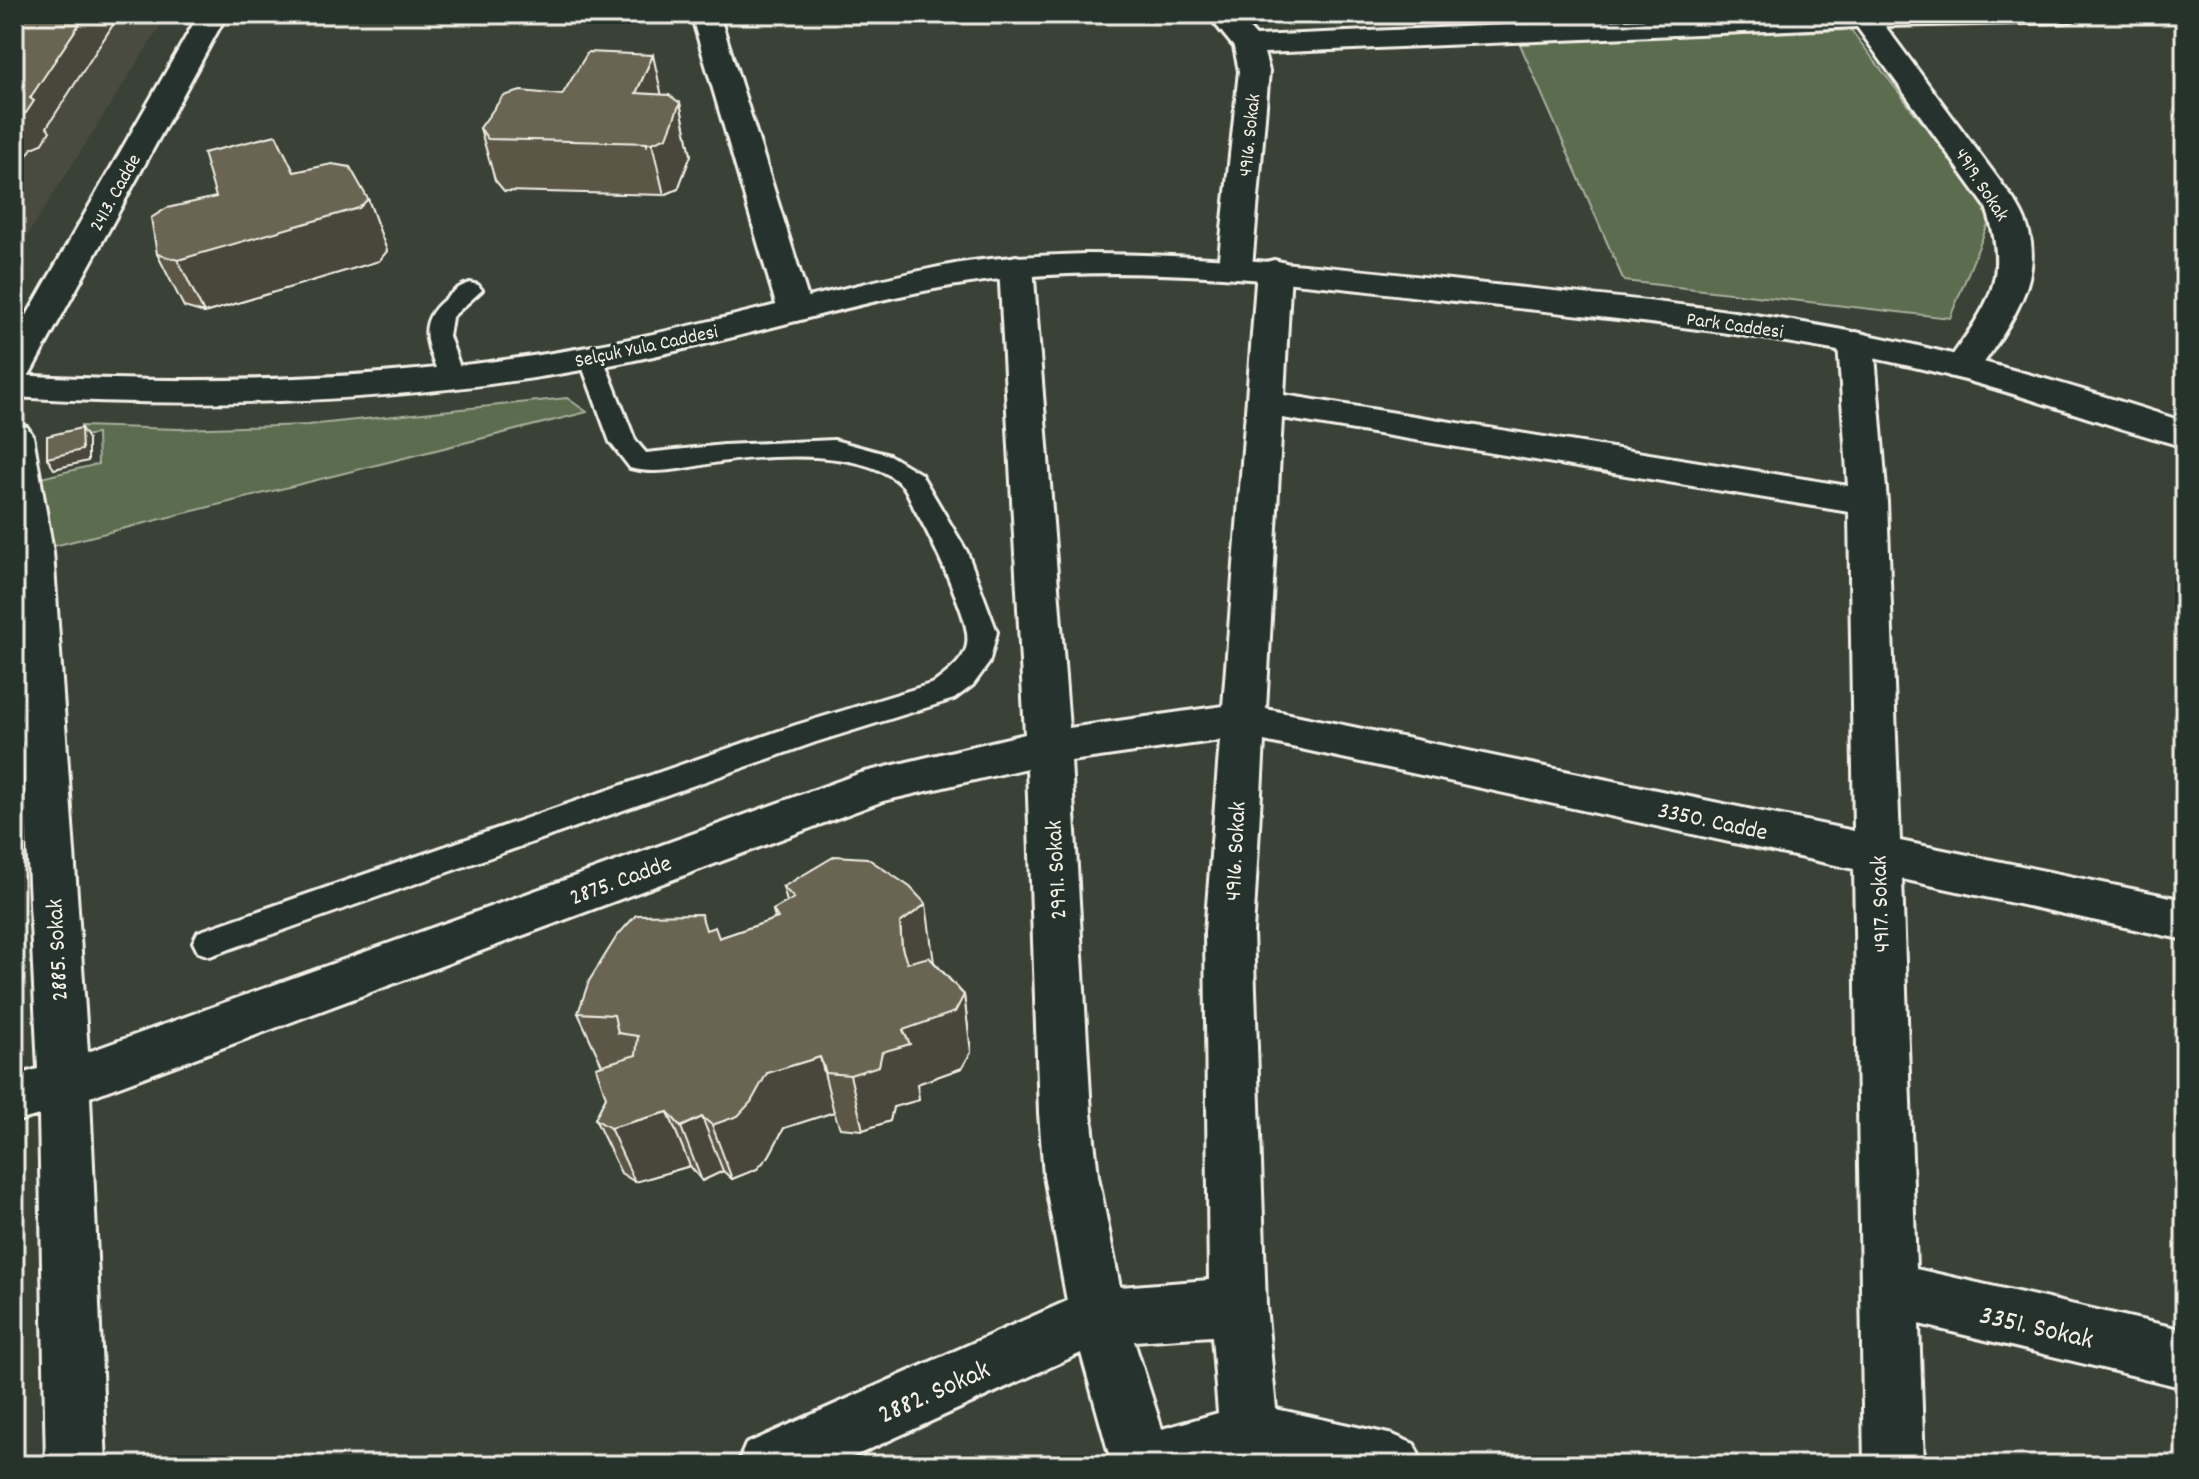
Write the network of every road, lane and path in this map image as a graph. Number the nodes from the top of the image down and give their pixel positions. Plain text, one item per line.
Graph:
1 (213, 14) edge
2 (705, 14) edge
3 (1221, 14) edge
4 (2063, 14) edge
5 (1863, 16) edge
6 (1248, 45) junction
7 (1016, 266) junction
8 (1254, 268) junction
9 (470, 290) dead end
10 (795, 311) junction
11 (1856, 343) junction
12 (591, 358) junction
13 (1962, 368) junction
14 (14, 370) edge
15 (452, 379) junction
16 (14, 386) edge
17 (1266, 404) junction
18 (2185, 435) edge
19 (14, 436) edge
20 (1868, 502) junction
21 (24, 554) edge
22 (1241, 720) junction
23 (28, 729) edge
24 (1048, 747) junction
25 (1878, 855) junction
26 (2185, 920) edge
27 (210, 942) dead end
28 (64, 1084) junction
29 (14, 1099) edge
30 (1889, 1290) junction
31 (1238, 1306) junction
32 (1098, 1316) junction
33 (2185, 1359) edge
34 (1249, 1433) junction
35 (76, 1465) edge
36 (767, 1465) edge
37 (1143, 1465) edge
38 (1393, 1465) edge
39 (1894, 1465) edge

1 - 14 street, 2413. Cadde
2 - 10 street
3 - 6 street
4 - 5 street
5 - 6 street
5 - 13 street, 4919. Sokak
6 - 8 street, 4916. Sokak
7 - 8 street, Selçuk Yula Caddesi
7 - 10 street, Selçuk Yula Caddesi
7 - 24 street, 2991. Sokak
8 - 11 street, Park Caddesi
8 - 17 street, 4916. Sokak
9 - 15 lane
10 - 12 street, Selçuk Yula Caddesi
11 - 13 street, Park Caddesi
11 - 20 street, 4917. Sokak
12 - 15 street, Selçuk Yula Caddesi
12 - 27 lane
13 - 18 street, Park Caddesi
15 - 16 street, Selçuk Yula Caddesi
17 - 20 street
17 - 22 street, 4916. Sokak
19 - 21 street, 2885. Sokak
20 - 25 street, 4917. Sokak
21 - 23 street, 2885. Sokak
22 - 24 street, 2875. Cadde
22 - 25 street, 3350. Cadde
22 - 31 street, 4916. Sokak
23 - 28 street, 2885. Sokak
24 - 28 street, 2875. Cadde
24 - 32 street, 2991. Sokak
25 - 26 street, 3350. Cadde
25 - 30 street, 4917. Sokak
28 - 29 street, 2875. Cadde
28 - 35 street, 2885. Sokak
30 - 33 street, 3351. Sokak
30 - 39 street, 4917. Sokak
31 - 32 street
31 - 34 street, 4916. Sokak
32 - 36 street, 2882. Sokak
32 - 37 street, 2991. Sokak
34 - 37 street
34 - 38 street

